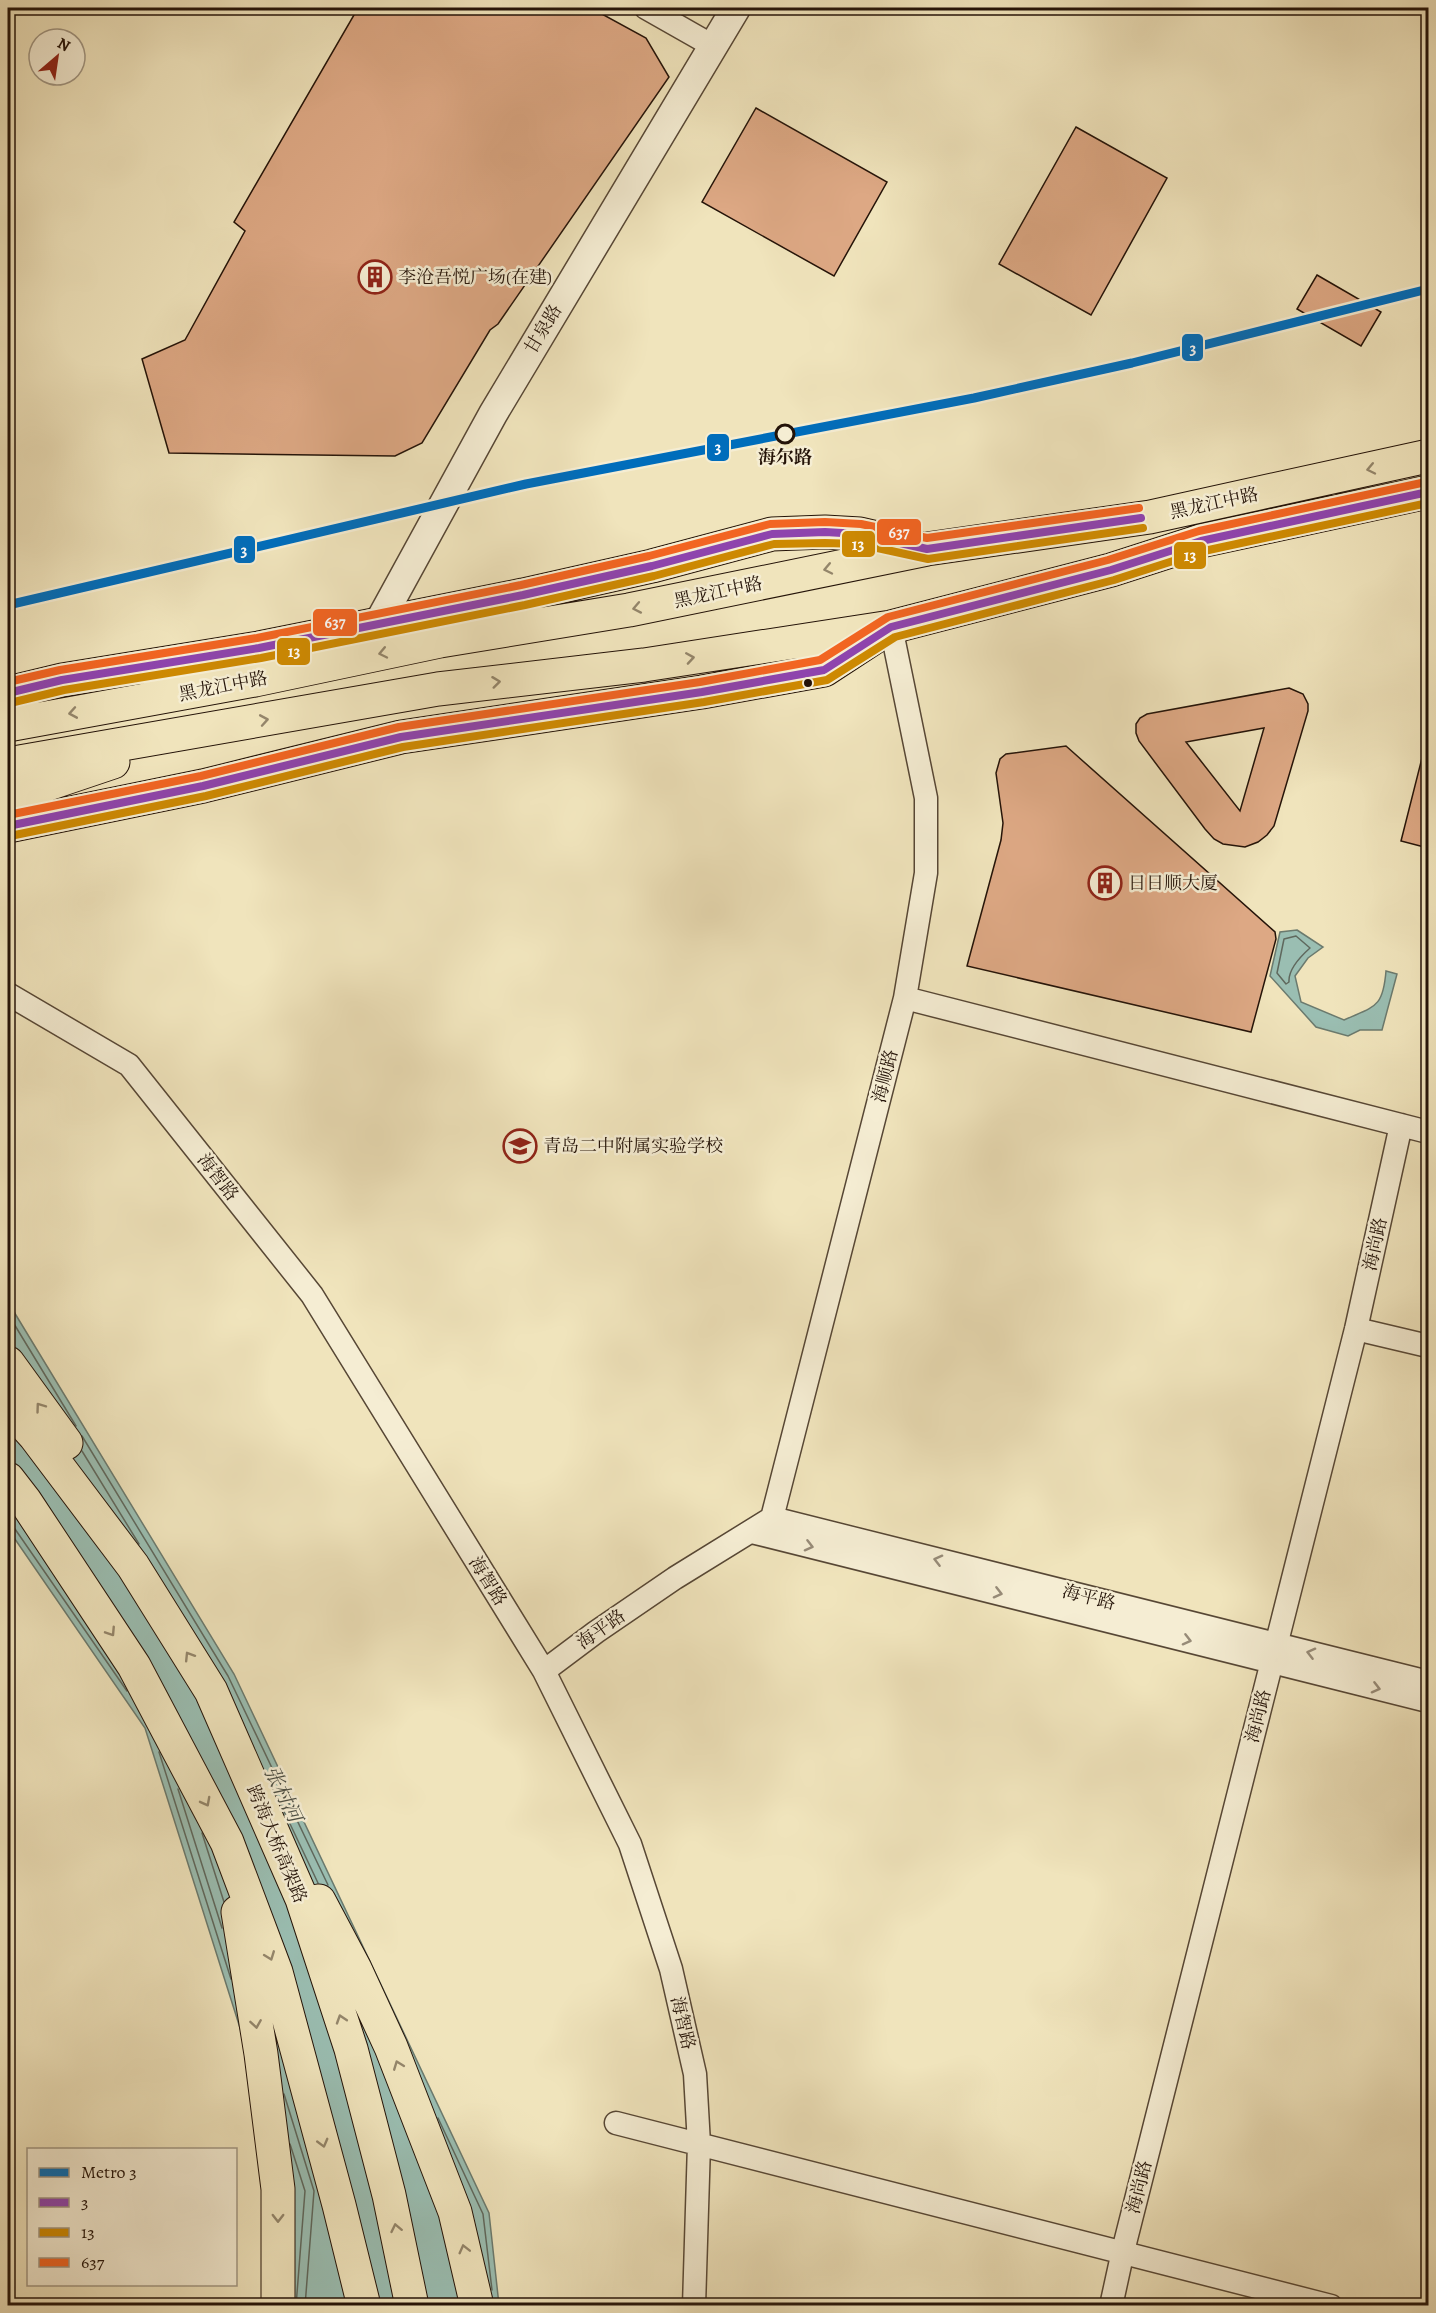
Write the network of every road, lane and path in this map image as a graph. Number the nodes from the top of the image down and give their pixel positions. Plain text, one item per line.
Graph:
1 (646, 8) edge
2 (735, 8) edge
3 (713, 46) junction
4 (1428, 456) edge
5 (1428, 492) edge
6 (927, 549) junction
7 (378, 624) junction
8 (891, 627) junction
9 (255, 680) junction
10 (8, 695) edge
11 (8, 725) edge
12 (206, 730) junction
13 (8, 764) edge
14 (8, 801) edge
15 (8, 826) edge
16 (8, 994) edge
17 (905, 998) junction
18 (1401, 1125) junction
19 (1428, 1132) edge
20 (1356, 1329) junction
21 (1428, 1346) edge
22 (8, 1363) edge
23 (8, 1406) edge
24 (8, 1479) edge
25 (8, 1506) edge
26 (772, 1518) junction
27 (752, 1532) junction
28 (133, 1566) junction
29 (91, 1602) junction
30 (1274, 1653) junction
31 (544, 1671) junction
32 (1428, 1682) edge
33 (211, 1691) junction
34 (1428, 1701) edge
35 (227, 1842) junction
36 (616, 2124) dead end
37 (699, 2144) junction
38 (1123, 2251) junction
39 (278, 2306) edge
40 (364, 2306) edge
41 (412, 2306) edge
42 (477, 2306) edge
43 (694, 2306) edge
44 (1111, 2306) edge
45 (1331, 2306) edge

1 - 3 street
2 - 3 street, 甘泉路
3 - 7 street, 甘泉路
4 -> 6 highway, 黑龙江中路
5 - 8 highway, 黑龙江中路
6 - 7 highway
6 -> 9 highway, 黑龙江中路
7 - 10 highway
12 -> 8 highway, 黑龙江中路
8 - 15 highway, 黑龙江中路
8 - 17 street, 海顺路
9 - 10 highway
9 -> 11 highway, 黑龙江中路
12 - 13 highway, 黑龙江中路
12 - 14 highway
16 - 31 street, 海智路
17 - 18 street
17 - 26 street, 海顺路
18 - 19 street
18 - 20 street, 海尚路
20 - 21 street
20 - 30 street, 海尚路
28 -> 22 highway
23 - 28 highway, 跨海大桥高架路
24 - 29 highway
25 - 29 highway
26 - 27 street, 海平路
30 -> 26 street, 海平路
27 -> 30 street, 海平路
27 - 31 street, 海平路
33 -> 28 highway, 跨海大桥高架路
29 -> 35 highway
32 -> 30 street, 海平路
30 -> 34 street, 海平路
30 - 38 street, 海尚路
31 - 37 street, 海智路
41 -> 33 highway, 跨海大桥高架路
42 -> 33 highway
35 -> 39 highway
35 -> 40 highway
36 - 37 street
37 - 38 street
37 - 43 street, 海智路
38 - 44 street, 海尚路
38 - 45 street

